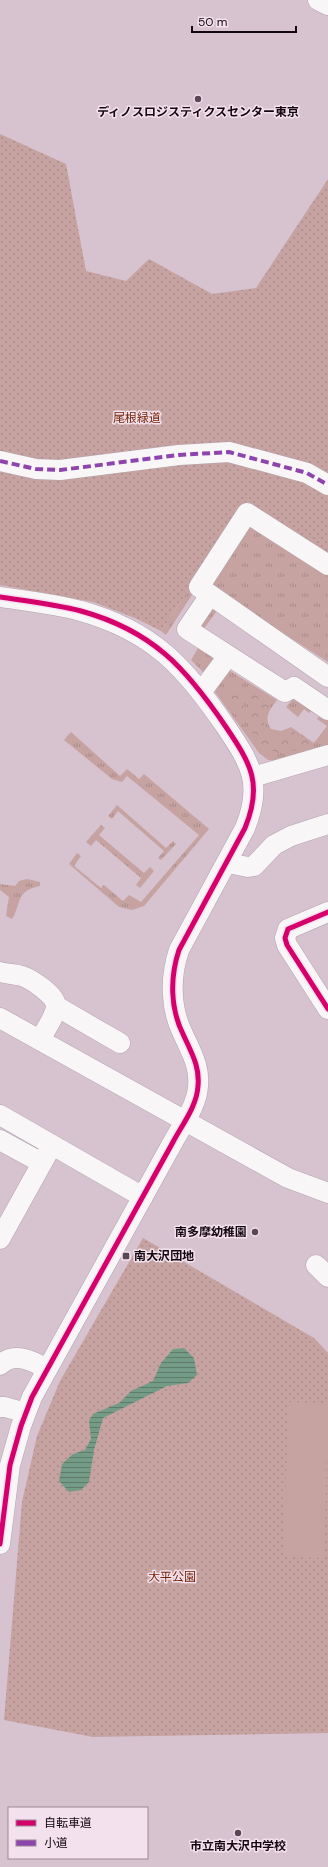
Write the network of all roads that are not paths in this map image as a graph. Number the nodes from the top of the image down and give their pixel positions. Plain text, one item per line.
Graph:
1 (318, 0) edge
2 (328, 5) edge
3 (0, 461) edge
4 (328, 485) edge
5 (328, 565) edge
6 (210, 595) junction
7 (0, 597) edge
8 (228, 656) junction
9 (328, 677) edge
10 (202, 692) junction
11 (327, 707) edge
12 (328, 755) edge
13 (254, 777) junction
14 (328, 824) edge
15 (228, 863) junction
16 (328, 912) edge
17 (0, 972) edge
18 (56, 1006) junction
19 (328, 1009) edge
20 (0, 1018) edge
21 (40, 1040) junction
22 (120, 1043) dead end
23 (0, 1115) edge
24 (185, 1121) junction
25 (0, 1140) edge
26 (52, 1145) junction
27 (42, 1163) junction
28 (328, 1193) edge
29 (143, 1197) junction
30 (3, 1228) edge
31 (0, 1365) edge
32 (47, 1369) junction
33 (0, 1407) edge
34 (26, 1413) junction
35 (0, 1544) edge

1 - 2 street
3 - 4 street
5 - 6 street
6 - 8 street
6 - 9 street
7 - 10 street
8 - 10 street
8 - 11 street
10 - 13 street
12 - 13 street
13 - 15 street
14 - 15 street
15 - 24 street
16 - 19 street
17 - 18 street
18 - 21 street
18 - 22 street
20 - 21 street
21 - 24 street
23 - 26 street
24 - 28 street
24 - 29 street
25 - 27 street
26 - 27 street
26 - 29 street
27 - 30 street
29 - 32 street
31 - 32 street
32 - 34 street
33 - 34 street
34 - 35 street

